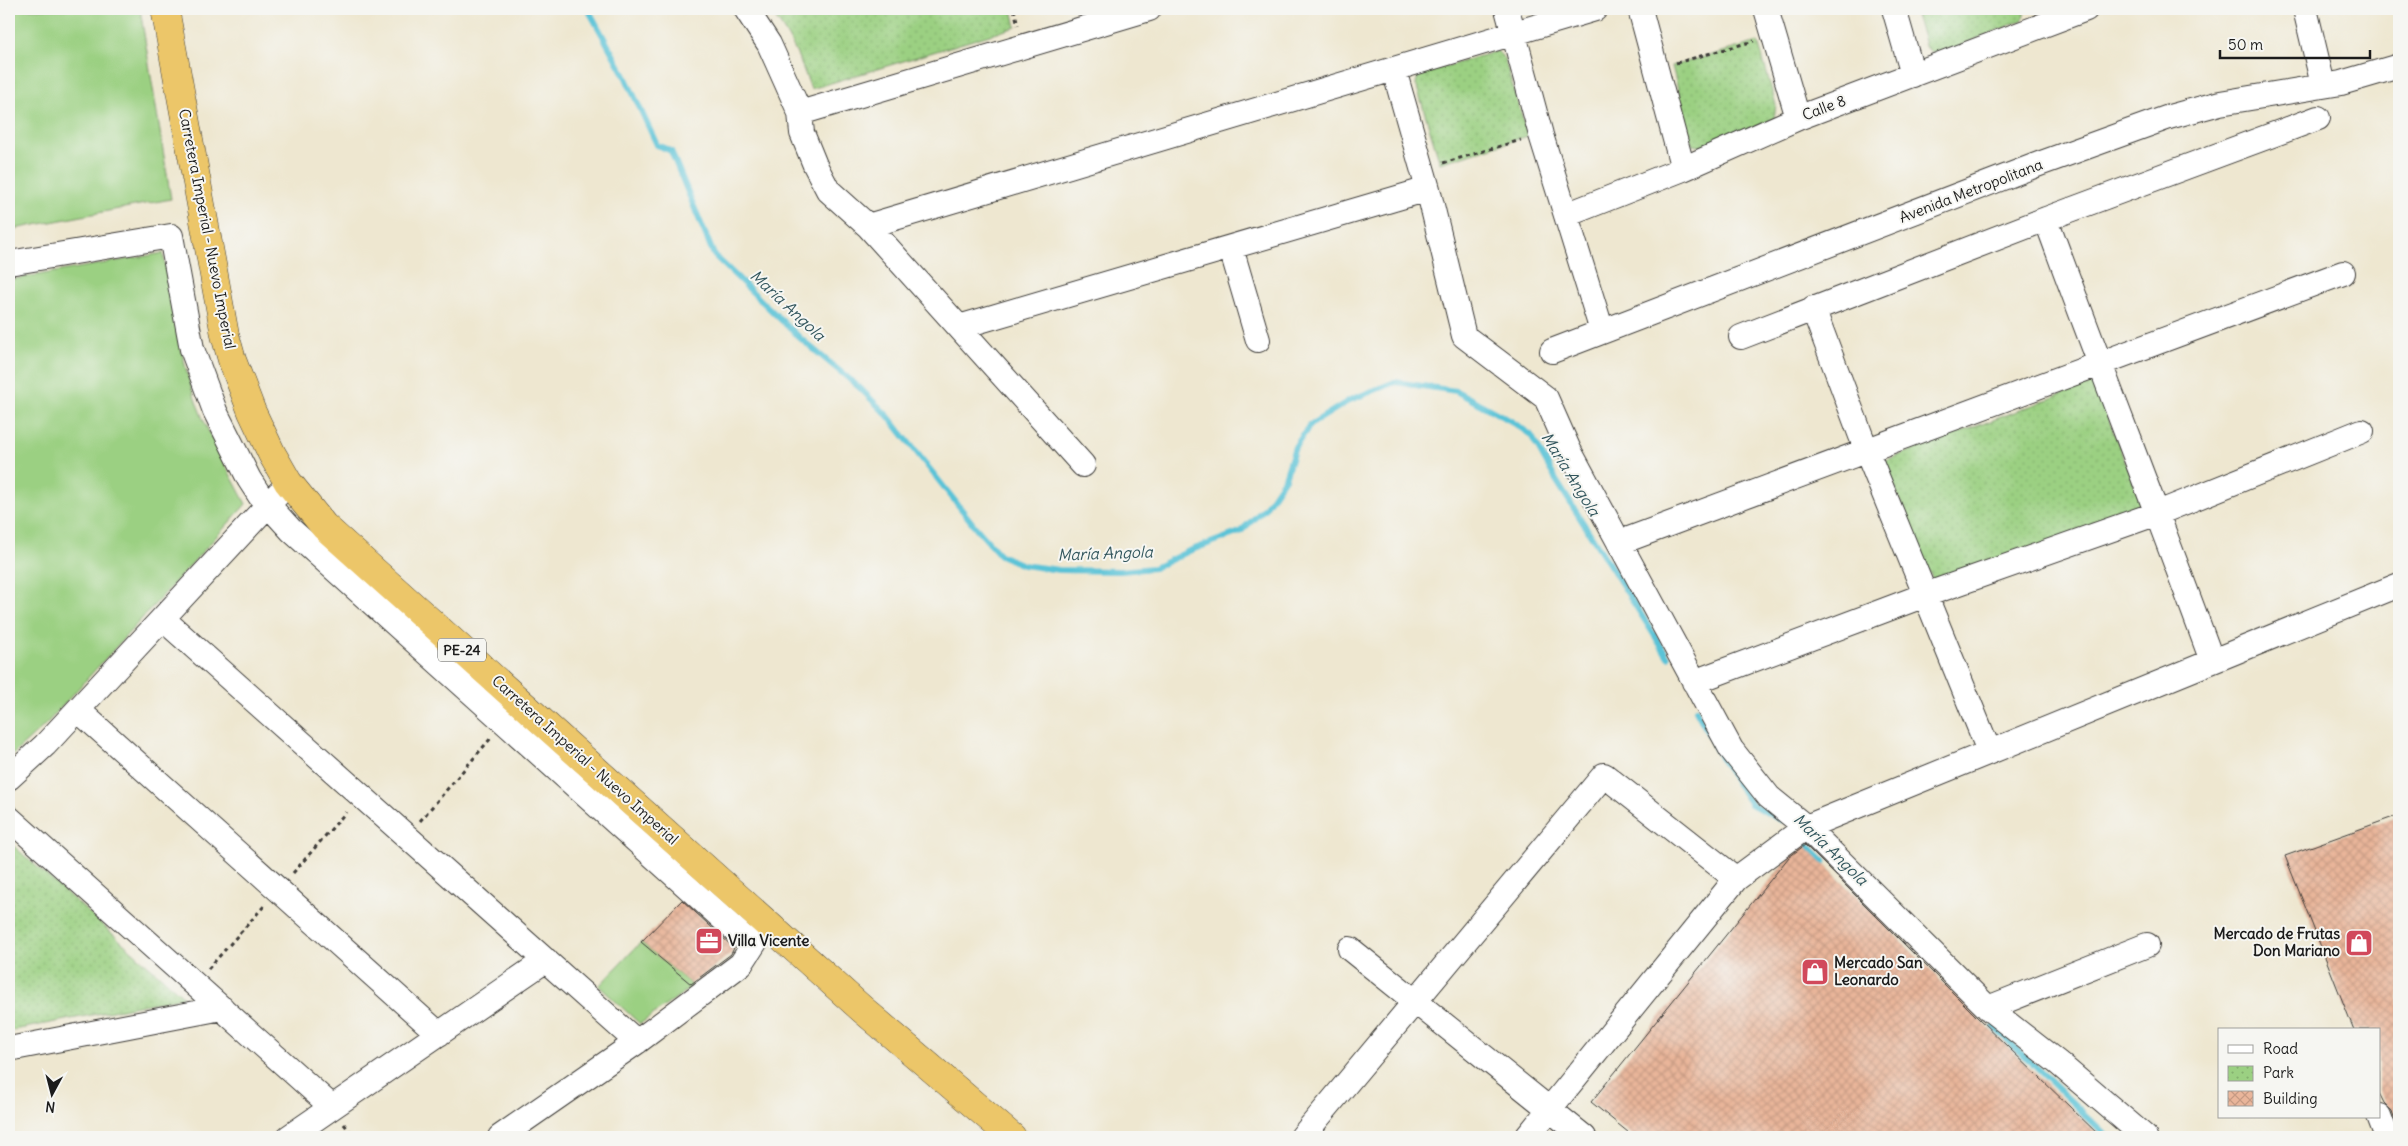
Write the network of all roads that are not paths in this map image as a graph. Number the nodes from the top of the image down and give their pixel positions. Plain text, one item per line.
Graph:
1 (165, 9) edge
2 (746, 9) edge
3 (1149, 9) edge
4 (1507, 9) edge
5 (1595, 9) edge
6 (1640, 9) edge
7 (1766, 9) edge
8 (1894, 9) edge
9 (2086, 9) edge
10 (2305, 9) edge
11 (2045, 16) edge
12 (1514, 32) junction
13 (2399, 66) edge
14 (1394, 70) junction
15 (1913, 74) junction
16 (2323, 84) junction
17 (800, 113) junction
18 (1798, 118) junction
19 (2318, 118) dead end
20 (1683, 169) junction
21 (1425, 179) junction
22 (1566, 215) junction
23 (2046, 219) junction
24 (868, 226) junction
25 (1231, 248) junction
26 (9, 264) edge
27 (2343, 273) dead end
28 (1813, 308) junction
29 (959, 327) junction
30 (1602, 331) junction
31 (1741, 337) dead end
32 (1258, 340) dead end
33 (1552, 351) dead end
34 (2098, 363) junction
35 (2362, 431) dead end
36 (1867, 452) junction
37 (1083, 465) dead end
38 (288, 482) junction
39 (268, 505) junction
40 (2158, 513) junction
41 (1621, 542) junction
42 (2399, 585) edge
43 (1926, 595) junction
44 (163, 618) junction
45 (2212, 661) junction
46 (1694, 682) junction
47 (78, 710) junction
48 (1989, 752) junction
49 (9, 778) edge
50 (9, 818) edge
51 (1799, 832) junction
52 (1736, 879) junction
53 (760, 934) junction
54 (2147, 945) dead end
55 (1350, 949) dead end
56 (546, 960) junction
57 (1417, 1002) junction
58 (222, 1008) junction
59 (1988, 1008) junction
60 (439, 1034) junction
61 (637, 1042) junction
62 (9, 1049) edge
63 (332, 1107) junction
64 (1549, 1109) junction
65 (2380, 1118) edge
66 (289, 1137) edge
67 (500, 1137) edge
68 (1012, 1137) edge
69 (1302, 1137) edge
70 (1527, 1137) edge
71 (1584, 1137) edge
72 (2145, 1137) edge
73 (2387, 1137) edge

1 - 38 highway, Carretera Imperial - Nuevo Imperial / PE-24
2 - 17 street
3 - 17 street
4 - 12 street
5 - 12 street
6 - 20 street
7 - 18 street
8 - 15 street
9 - 11 street, Calle 8
10 - 16 street
11 - 15 street, Calle 8
12 - 14 street
12 - 22 street
13 - 16 street, Avenida Metropolitana
14 - 21 street
14 - 24 street
15 - 18 street, Calle 8
16 - 30 street, Avenida Metropolitana
17 - 24 street
18 - 20 street, Calle 8
19 - 23 street
20 - 22 street, Calle 8
21 - 25 street
21 - 41 street
22 - 30 street
23 - 28 street
23 - 34 street
24 - 29 street
25 - 29 street
25 - 32 street
26 - 39 street
27 - 34 street
28 - 31 street
28 - 36 street
29 - 37 street
30 - 33 street, Avenida Metropolitana
34 - 36 street
34 - 40 street
35 - 40 street
36 - 41 street
36 - 43 street
38 - 39 street
38 - 53 highway, Carretera Imperial - Nuevo Imperial / PE-24
39 - 44 street
39 - 53 street
40 - 43 street
40 - 45 street
41 - 46 street
42 - 45 street
43 - 46 street
43 - 48 street
44 - 47 street
44 - 56 street
45 - 48 street
46 - 51 street
47 - 49 street
47 - 60 street
48 - 51 street
50 - 58 street
51 - 52 street
51 - 59 street
52 - 57 street
52 - 64 street
53 - 61 street
53 - 68 highway, Carretera Imperial - Nuevo Imperial / PE-24
54 - 59 street
55 - 57 street
56 - 60 street
56 - 61 street
57 - 64 street
57 - 69 street
58 - 62 street
58 - 63 street
59 - 72 street
60 - 63 street
61 - 67 street
63 - 66 street
64 - 70 street
64 - 71 street
65 - 73 street

